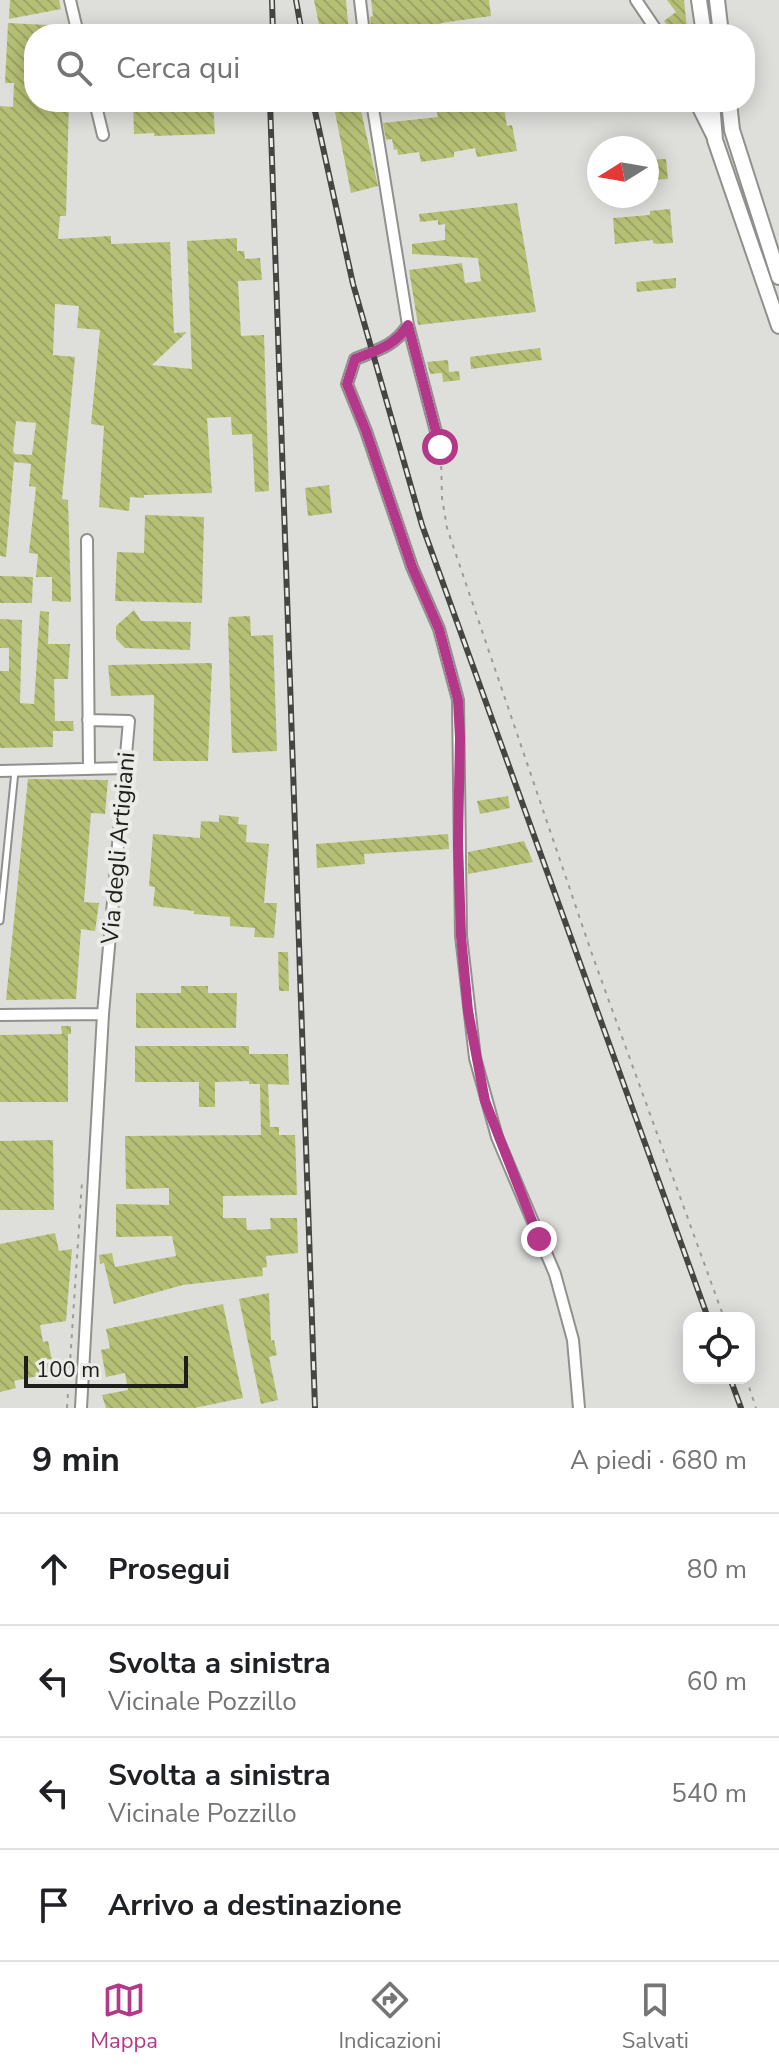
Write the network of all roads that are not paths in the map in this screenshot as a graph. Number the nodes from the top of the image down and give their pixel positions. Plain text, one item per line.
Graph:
1 (70, 0) edge
2 (360, 0) edge
3 (636, 0) edge
4 (699, 0) edge
5 (717, 0) edge
6 (76, 24) edge
7 (363, 24) edge
8 (652, 24) edge
9 (703, 24) edge
10 (720, 24) edge
11 (97, 112) edge
12 (374, 112) edge
13 (700, 112) edge
14 (713, 112) edge
15 (730, 112) edge
16 (103, 135) dead end
17 (715, 140) junction
18 (779, 277) edge
19 (408, 325) junction
20 (779, 326) edge
21 (440, 447) road end
22 (87, 540) dead end
23 (88, 720) junction
24 (126, 768) junction
25 (89, 769) junction
26 (15, 770) junction
27 (0, 771) edge
28 (0, 921) edge
29 (103, 1014) junction
30 (0, 1015) edge
31 (81, 1408) edge
32 (579, 1408) edge

1 - 6 street
2 - 7 street
3 - 8 street
4 - 9 street
5 - 10 street
11 - 16 street
12 - 19 street
13 - 17 street
14 - 17 street
15 - 18 street
17 - 20 street
19 - 21 street
19 - 32 street
22 - 23 street
23 - 24 street, Via degli Artigiani
23 - 25 street
24 - 25 street
24 - 29 street, Via degli Artigiani
25 - 26 street
26 - 27 street
26 - 28 lane
29 - 30 street
29 - 31 street, Via degli Artigiani

